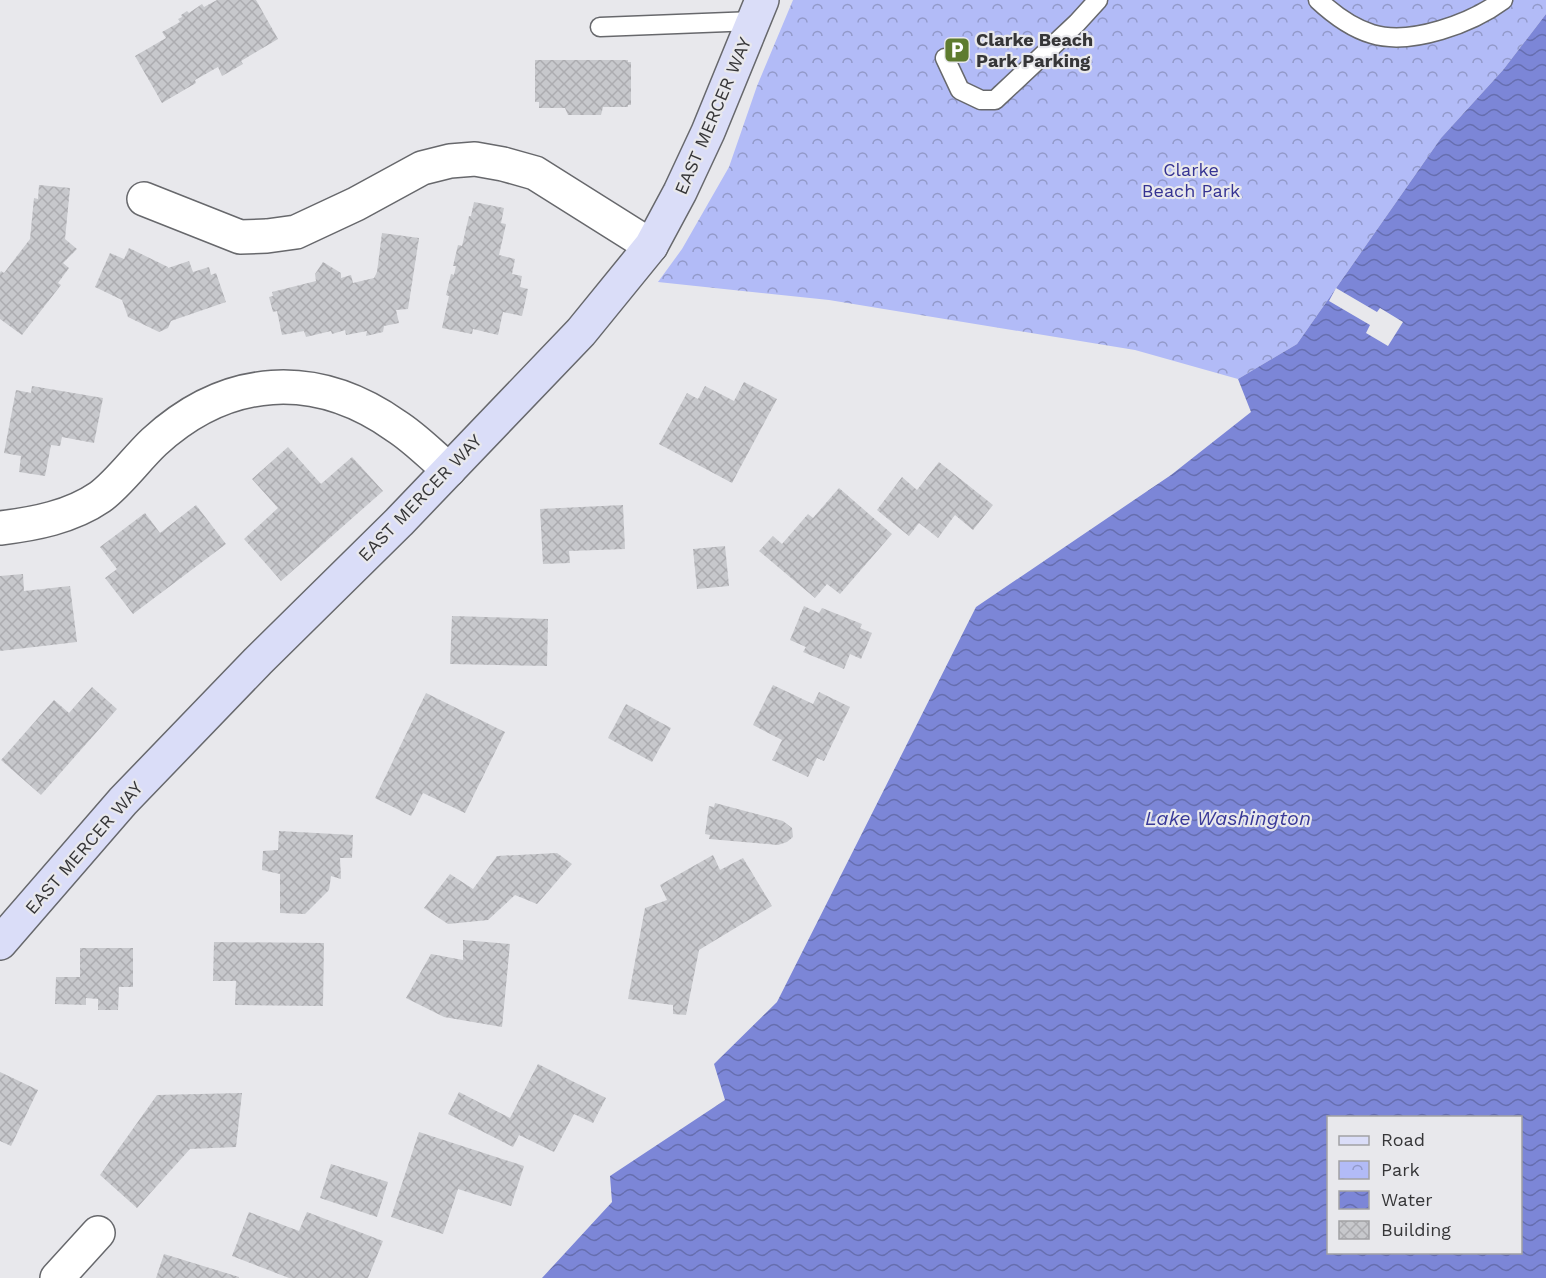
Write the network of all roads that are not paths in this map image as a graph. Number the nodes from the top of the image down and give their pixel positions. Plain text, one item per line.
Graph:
1 (1098, 0) edge
2 (1318, 0) edge
3 (1503, 0) edge
4 (758, 10) edge
5 (600, 27) dead end
6 (945, 58) dead end
7 (144, 200) dead end
8 (651, 246) junction
9 (449, 470) junction
10 (0, 528) edge
11 (0, 943) edge
12 (98, 1233) dead end
13 (57, 1278) edge

1 - 6 lane
2 - 3 lane
4 - 5 lane
4 - 8 street, EAST MERCER WAY
7 - 8 street
8 - 9 street, EAST MERCER WAY
9 - 10 street
9 - 11 street, EAST MERCER WAY
12 - 13 street

